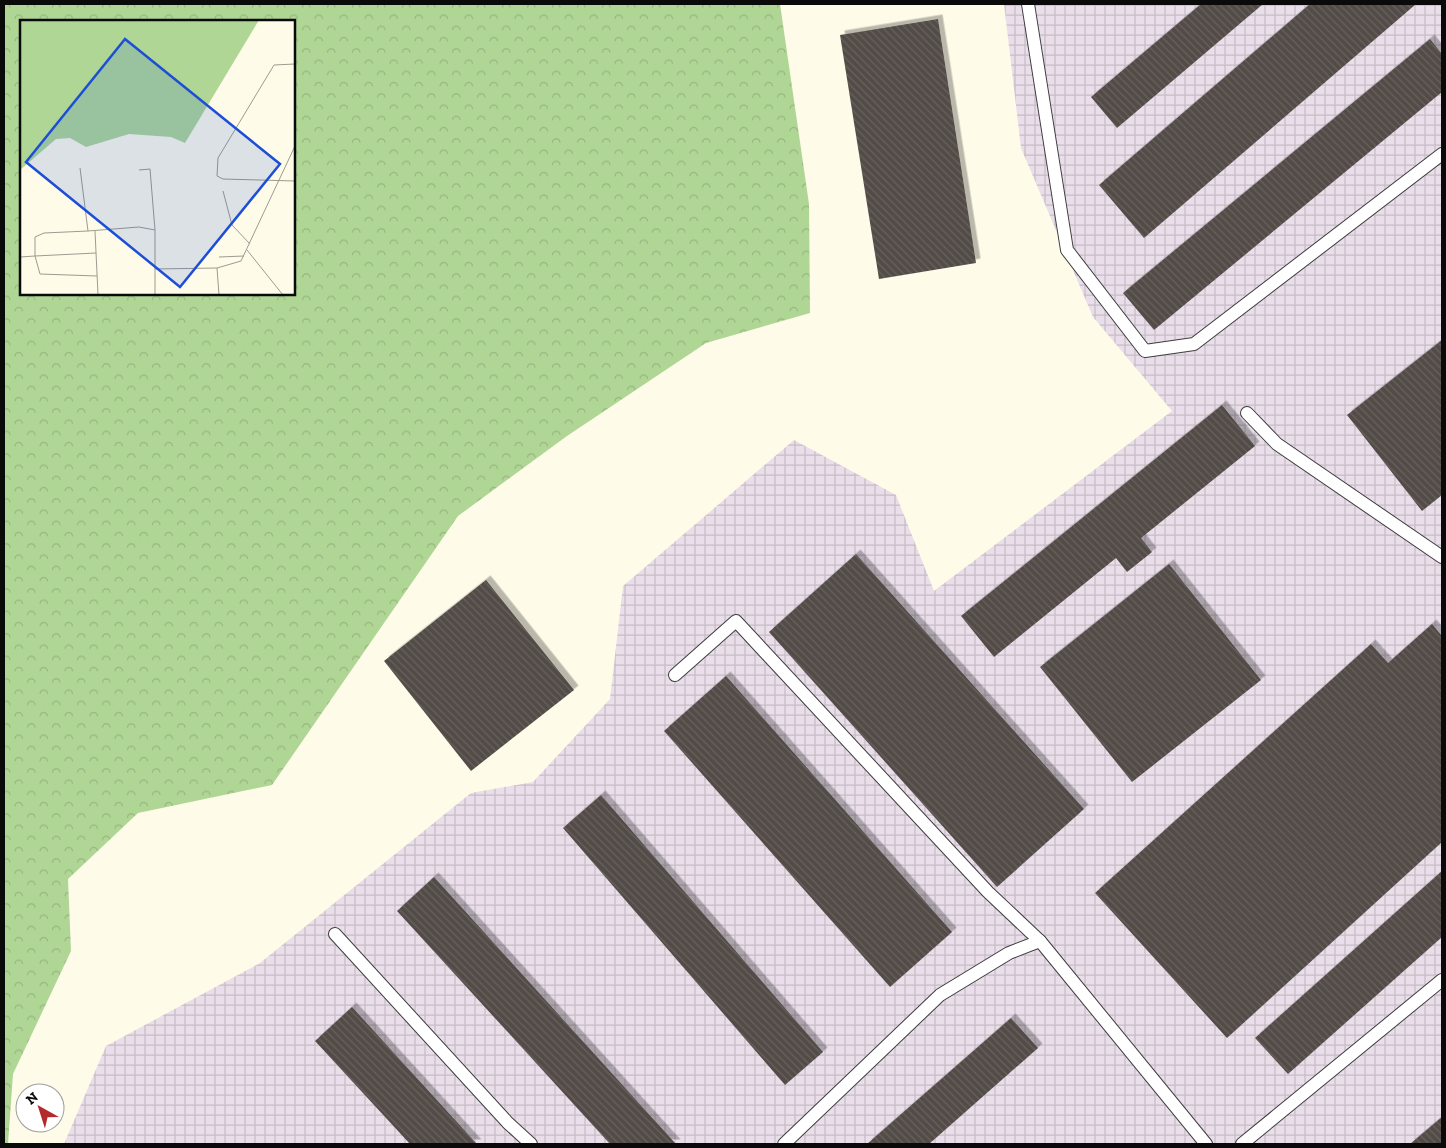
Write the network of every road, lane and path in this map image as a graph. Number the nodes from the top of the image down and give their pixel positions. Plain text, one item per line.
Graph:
1 (1028, 4) edge
2 (1442, 154) edge
3 (1247, 414) dead end
4 (1442, 558) edge
5 (675, 675) dead end
6 (335, 934) dead end
7 (1040, 941) junction
8 (1442, 980) edge
9 (531, 1144) edge
10 (784, 1144) edge
11 (1206, 1144) edge
12 (1242, 1144) edge

1 - 2 lane
3 - 4 lane
5 - 7 lane
6 - 9 lane
7 - 10 lane
7 - 11 lane
8 - 12 lane

